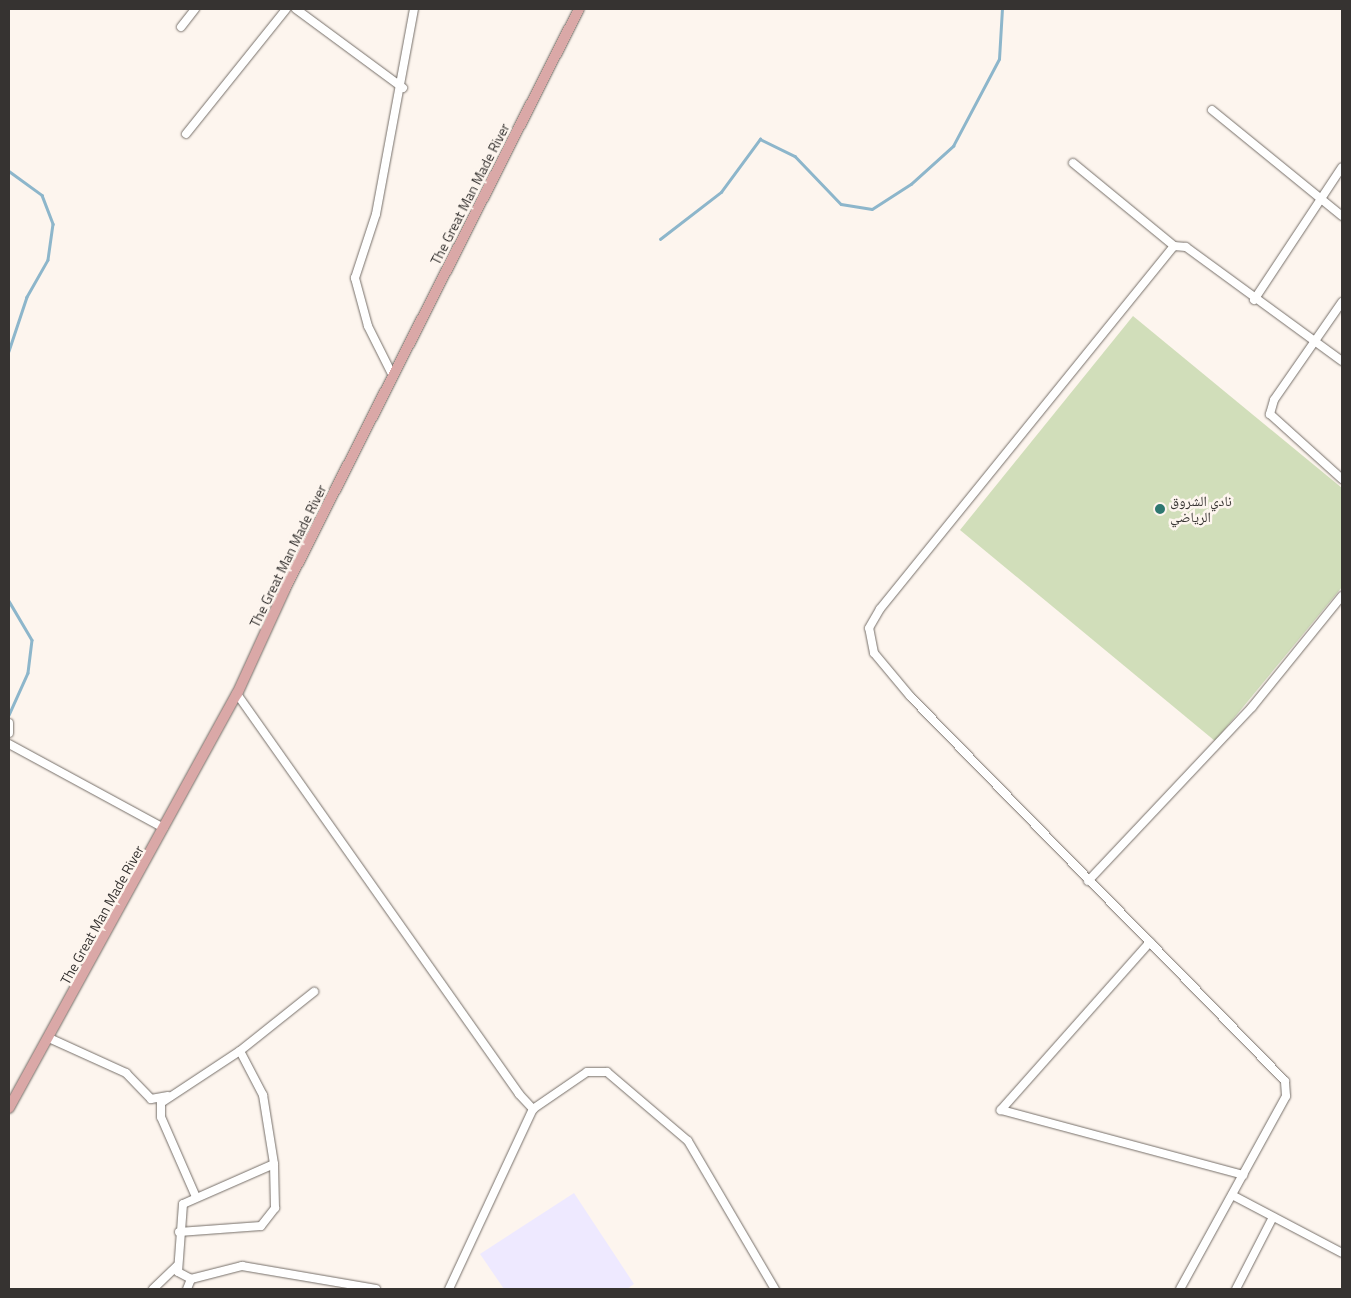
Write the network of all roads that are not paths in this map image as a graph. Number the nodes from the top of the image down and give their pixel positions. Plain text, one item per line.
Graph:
1 (195, 9) edge
2 (286, 9) edge
3 (296, 9) edge
4 (414, 9) edge
5 (579, 9) edge
6 (181, 27) dead end
7 (402, 88) junction
8 (1212, 110) dead end
9 (186, 134) dead end
10 (1073, 163) dead end
11 (1342, 167) edge
12 (1322, 199) junction
13 (1342, 216) edge
14 (1174, 246) junction
15 (1254, 300) junction
16 (1342, 302) edge
17 (1314, 343) junction
18 (1342, 361) edge
19 (393, 376) junction
20 (1342, 479) edge
21 (1342, 596) edge
22 (237, 694) junction
23 (9, 723) edge
24 (9, 733) edge
25 (9, 744) edge
26 (164, 828) junction
27 (1088, 881) junction
28 (1150, 942) junction
29 (314, 992) dead end
30 (49, 1038) junction
31 (240, 1051) junction
32 (12, 1096) edge
33 (170, 1096) junction
34 (9, 1108) edge
35 (533, 1109) junction
36 (274, 1164) junction
37 (1242, 1175) junction
38 (1232, 1195) junction
39 (196, 1197) junction
40 (1273, 1217) junction
41 (179, 1232) junction
42 (1342, 1253) edge
43 (177, 1266) junction
44 (190, 1278) junction
45 (153, 1289) edge
46 (187, 1289) edge
47 (376, 1289) edge
48 (449, 1289) edge
49 (775, 1289) edge
50 (1180, 1289) edge
51 (1236, 1289) edge

1 - 6 street
2 - 9 street
3 - 7 street
4 - 7 street
5 - 19 main road, The Great Man Made River
7 - 19 street
8 - 12 street
10 - 14 street
11 - 12 street
12 - 13 street
12 - 15 street
14 - 15 street
14 - 27 street
15 - 17 street
16 - 17 street
17 - 18 street
17 - 20 street
19 - 22 main road, The Great Man Made River
21 - 27 street
22 - 26 main road, The Great Man Made River
22 - 35 street
23 - 24 street
25 - 26 street
26 - 30 main road, The Great Man Made River
27 - 28 street
28 - 37 street
28 - 37 street
29 - 31 street
30 - 32 main road, The Great Man Made River
30 - 33 street
31 - 33 street
31 - 36 street
32 - 34 main road, The Great Man Made River
33 - 39 street
35 - 48 street
35 - 49 street
36 - 39 street
36 - 41 street
37 - 38 street
38 - 40 street
38 - 50 street
39 - 41 street
40 - 42 street
40 - 51 street
41 - 43 street
43 - 44 street
43 - 45 street
44 - 46 street
44 - 47 street

